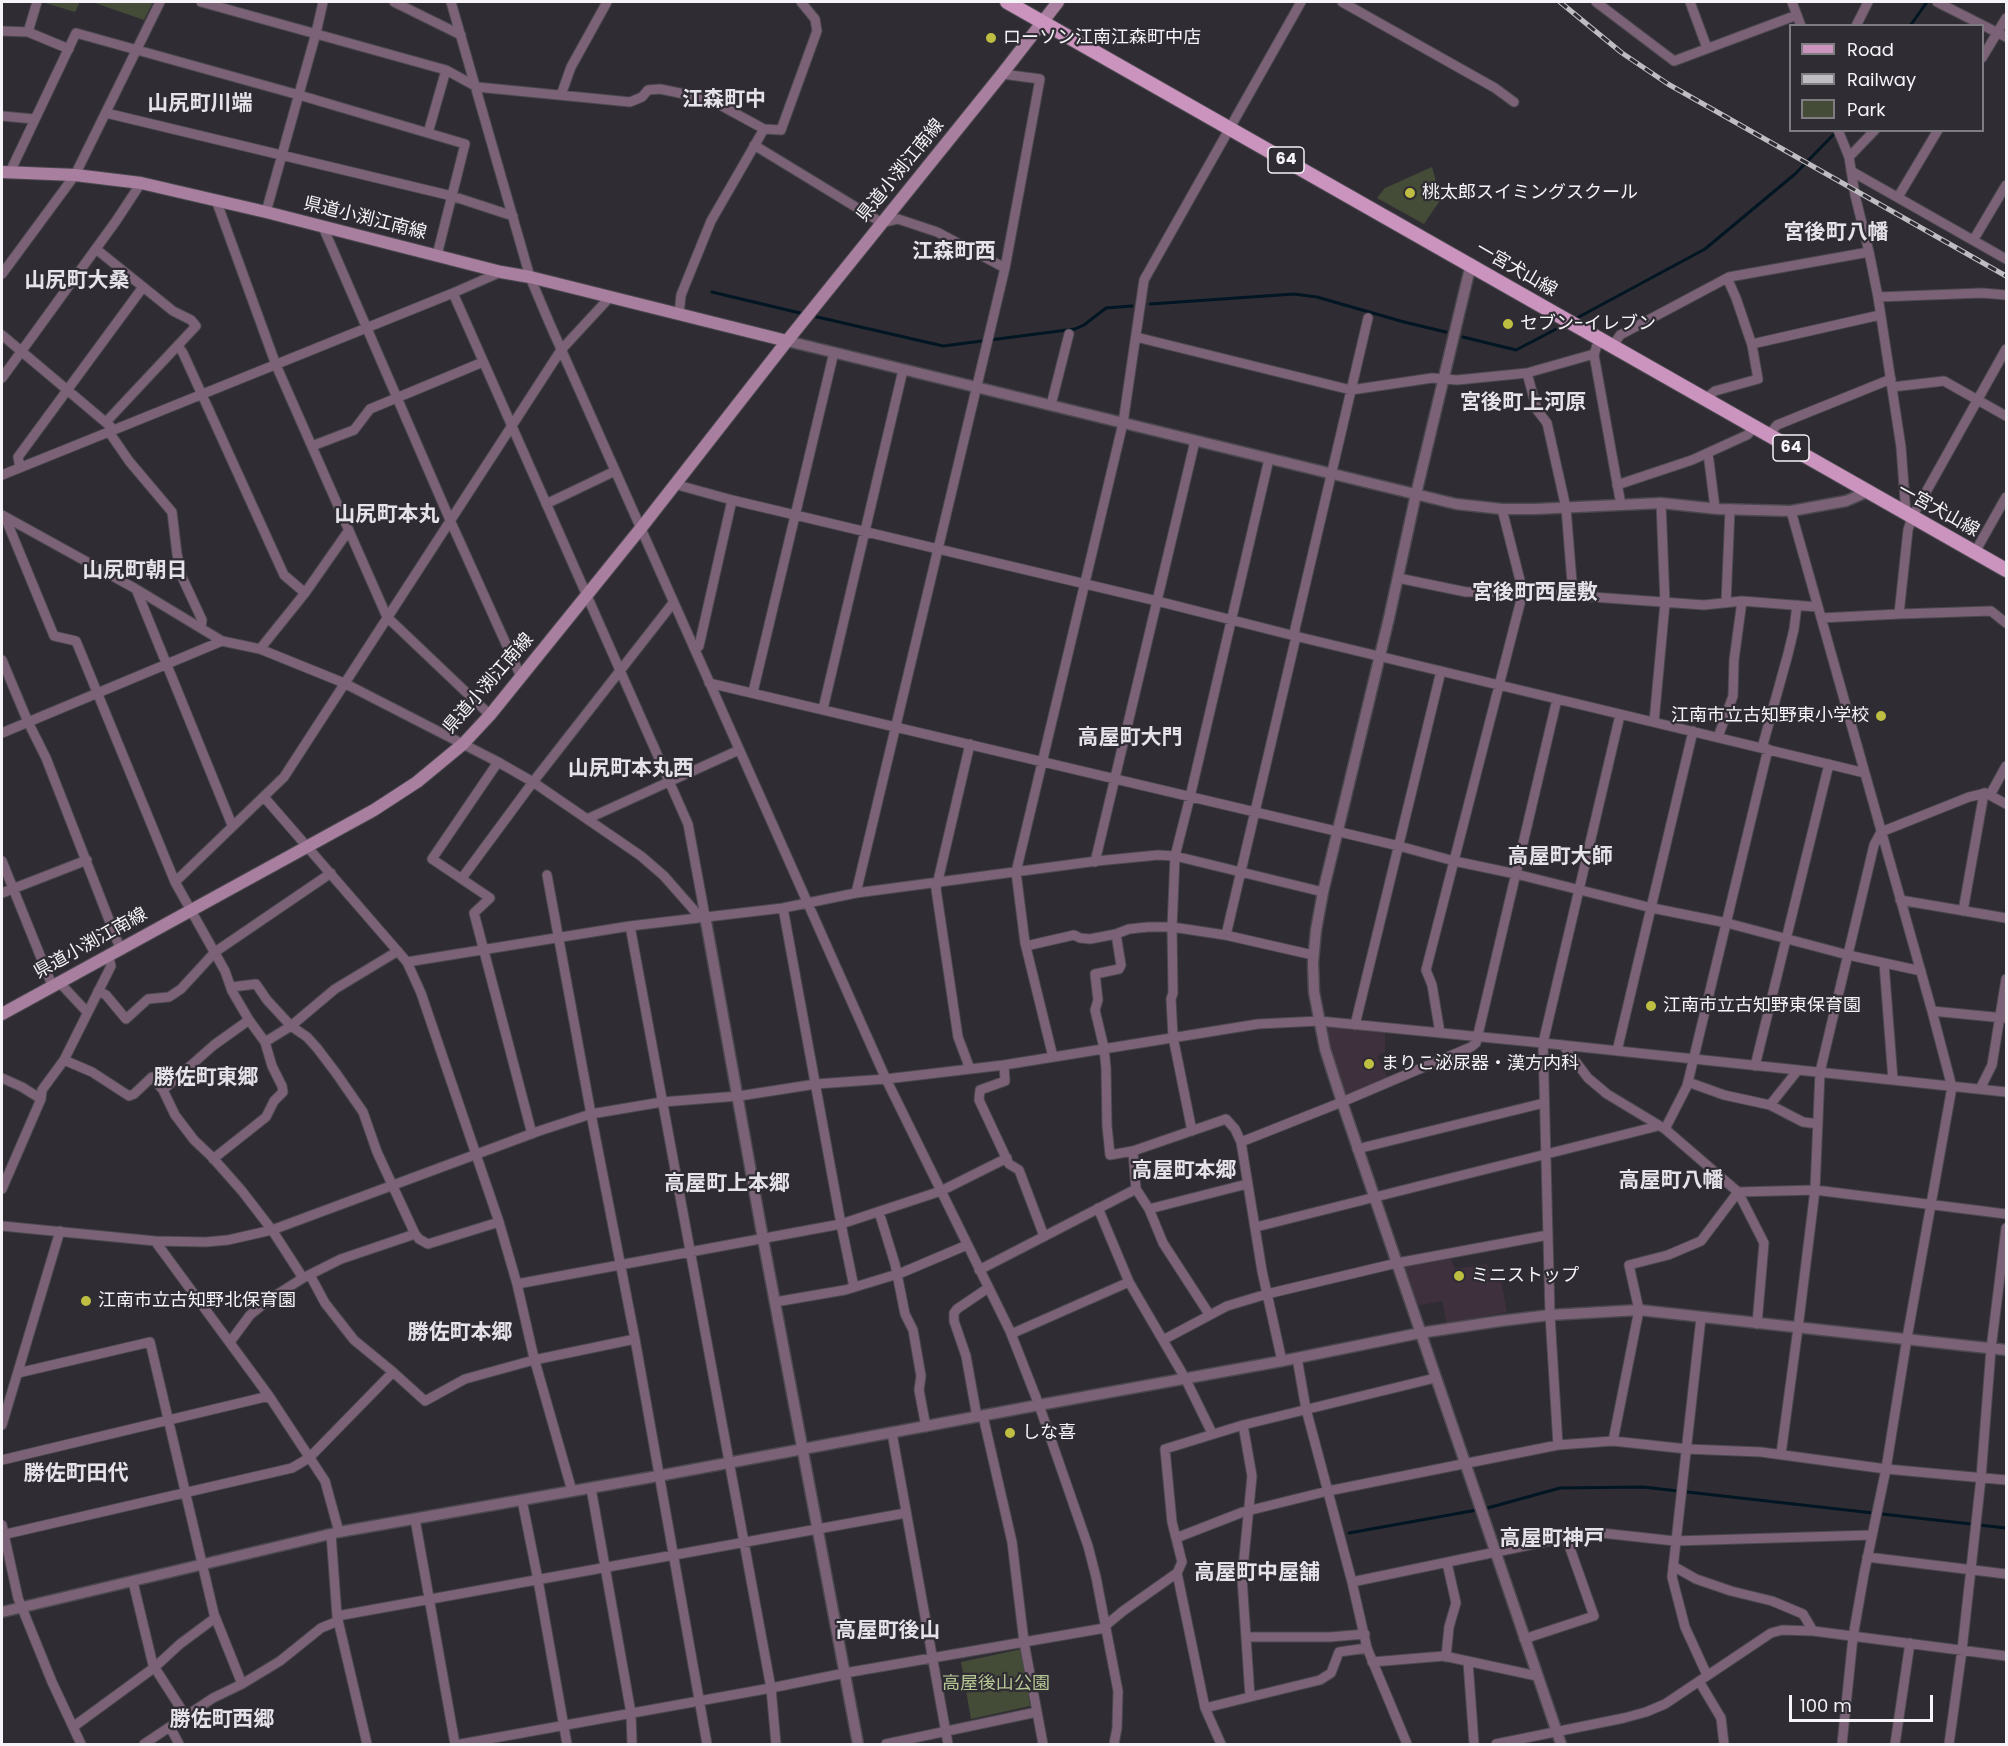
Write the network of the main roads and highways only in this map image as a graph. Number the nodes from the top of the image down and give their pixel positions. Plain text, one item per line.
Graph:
1 (1007, 2) edge
2 (1058, 2) edge
3 (1041, 21) junction
4 (4, 174) edge
5 (787, 341) junction
6 (2007, 570) edge
7 (2, 1014) edge

1 - 3 main road, 一宮犬山線 / 64
2 - 3 main road, 県道小渕江南線
3 - 5 main road, 県道小渕江南線
3 - 6 main road, 一宮犬山線 / 64
4 - 5 main road, 県道小渕江南線
5 - 7 main road, 県道小渕江南線

